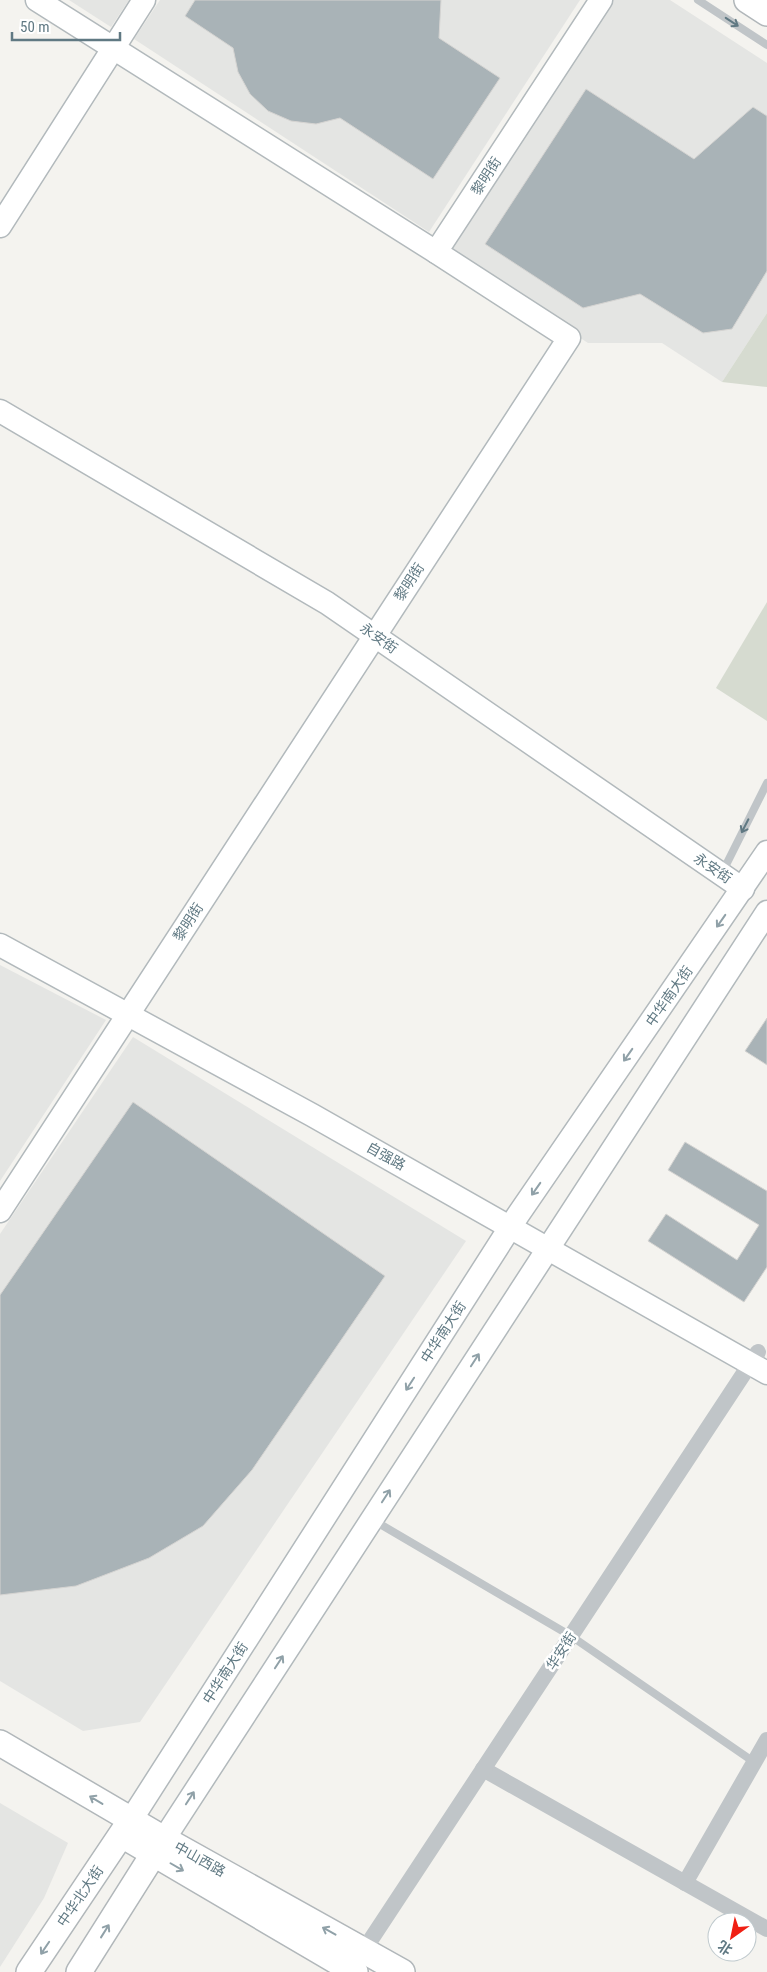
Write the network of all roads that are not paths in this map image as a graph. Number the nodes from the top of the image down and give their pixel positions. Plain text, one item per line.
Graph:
1 (37, 0) edge
2 (144, 0) edge
3 (601, 0) edge
4 (698, 0) edge
5 (747, 0) edge
6 (767, 13) edge
7 (767, 45) edge
8 (113, 48) junction
9 (0, 226) edge
10 (436, 252) junction
11 (0, 411) edge
12 (375, 636) junction
13 (767, 783) edge
14 (767, 852) edge
15 (721, 874) junction
16 (743, 889) junction
17 (767, 912) edge
18 (0, 930) edge
19 (0, 945) edge
20 (132, 1008) junction
21 (0, 1211) edge
22 (514, 1221) junction
23 (552, 1243) junction
24 (760, 1362) edge
25 (372, 1519) junction
26 (571, 1636) junction
27 (767, 1740) edge
28 (0, 1743) edge
29 (0, 1762) edge
30 (754, 1762) junction
31 (483, 1769) junction
32 (126, 1827) junction
33 (159, 1846) junction
34 (685, 1883) junction
35 (767, 1929) edge
36 (355, 1966) edge
37 (29, 1972) edge
38 (79, 1972) edge
39 (402, 1972) edge

1 - 8 main road
2 - 8 main road
3 - 10 main road, 黎明街
4 -> 7 lane
5 - 6 main road
8 - 9 main road
8 - 10 main road
10 - 12 main road, 黎明街
11 - 12 main road, 永安街
12 - 15 main road, 永安街
12 - 20 main road, 黎明街
13 -> 15 lane
14 - 16 main road, 中华南大街
15 - 16 main road, 永安街
16 -> 22 main road, 中华南大街
17 - 23 main road
18 - 20 main road, 自强路
19 - 20 main road, 自强路
20 - 21 main road, 黎明街
20 - 22 main road, 自强路
22 - 23 main road, 自强路
22 -> 32 main road, 中华南大街
23 - 24 main road, 自强路
25 -> 23 main road
24 - 26 street, 华安街
25 - 26 lane
33 -> 25 main road
26 - 30 lane
26 - 31 street, 华安街
27 - 30 street
32 -> 28 main road, 中山西路
29 - 32 main road, 中山西路
30 - 34 street
31 - 34 street
31 - 36 street, 华安街
32 - 33 main road, 中山西路
32 -> 37 main road, 中华北大街
33 - 36 main road, 中山西路
38 -> 33 main road
34 - 35 street
36 - 39 main road, 中山西路

